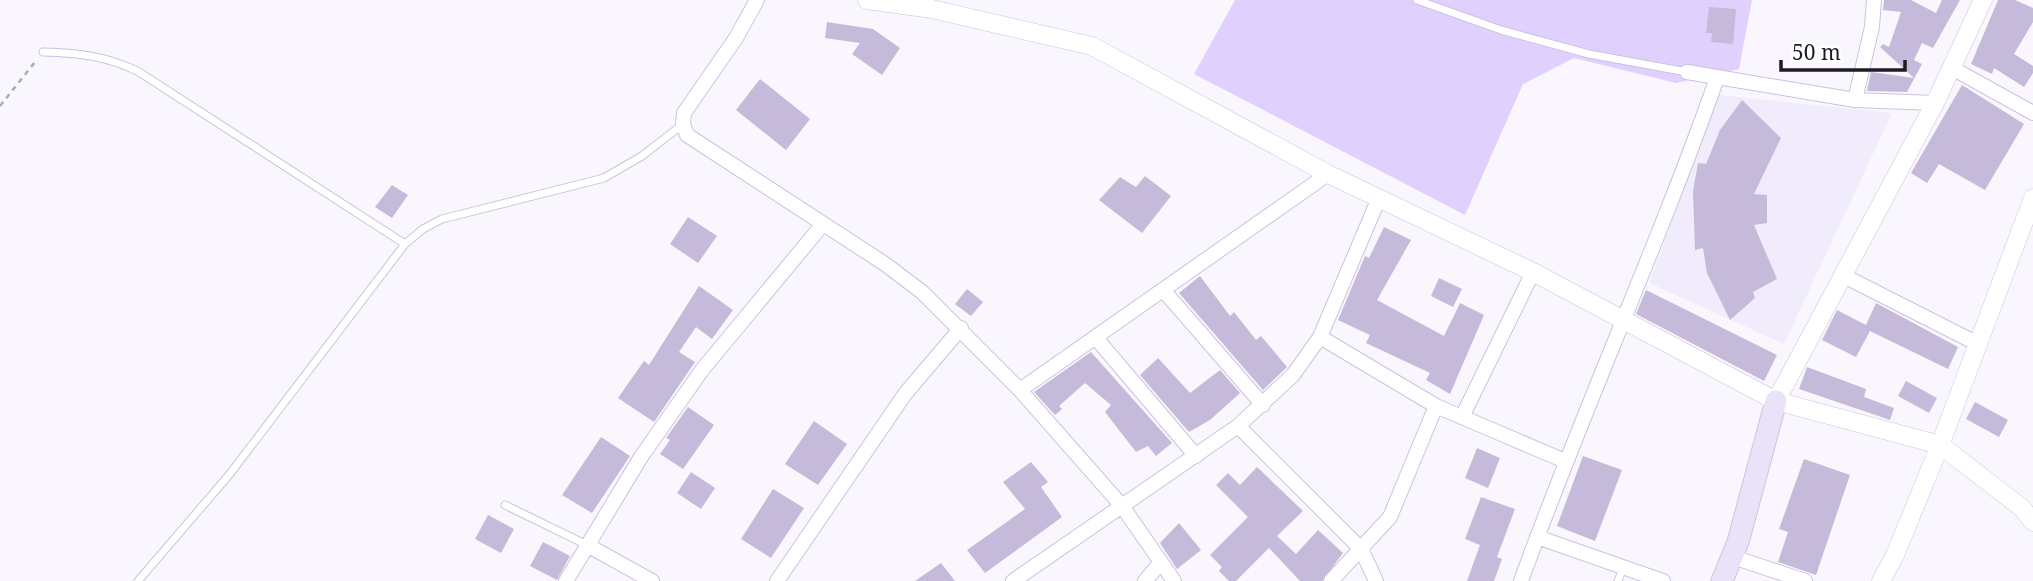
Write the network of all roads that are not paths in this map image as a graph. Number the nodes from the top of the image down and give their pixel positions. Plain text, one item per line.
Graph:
1 (757, 0) edge
2 (867, 0) edge
3 (1417, 0) edge
4 (1874, 0) edge
5 (1983, 0) edge
6 (43, 52) road end
7 (1952, 68) junction
8 (1686, 72) joint
9 (1717, 78) junction
10 (1855, 100) junction
11 (1935, 103) junction
12 (2033, 113) edge
13 (683, 124) junction
14 (1328, 174) junction
15 (1379, 198) junction
16 (2033, 198) edge
17 (823, 223) junction
18 (405, 244) junction
19 (1534, 272) junction
20 (1842, 275) junction
21 (1164, 291) junction
22 (1624, 321) junction
23 (961, 328) junction
24 (1320, 337) junction
25 (1096, 338) junction
26 (1978, 344) junction
27 (1020, 390) junction
28 (1776, 401) junction
29 (1263, 405) junction
30 (1436, 405) junction
31 (1463, 415) junction
32 (1238, 426) junction
33 (1940, 445) junction
34 (1196, 456) junction
35 (1565, 461) junction
36 (505, 505) dead end
37 (1122, 506) junction
38 (2033, 522) edge
39 (1537, 537) junction
40 (587, 545) junction
41 (1361, 550) junction
42 (1733, 557) junction
43 (1161, 562) junction
44 (1620, 574) edge
45 (138, 581) edge
46 (566, 581) edge
47 (652, 581) edge
48 (777, 581) edge
49 (1013, 581) edge
50 (1145, 581) edge
51 (1174, 581) edge
52 (1331, 581) edge
53 (1376, 581) edge
54 (1521, 581) edge
55 (1663, 581) edge
56 (1722, 581) edge
57 (1805, 581) edge
58 (1881, 581) edge

1 - 13 street
2 - 14 street
3 - 8 lane
4 - 10 street
5 - 7 street
6 - 18 lane
7 - 11 street
7 - 12 street
8 - 9 street
9 - 10 street
9 - 22 street
10 - 11 street
11 - 20 street
13 - 17 street
13 - 18 lane
14 - 15 street
14 - 21 street
15 - 19 street
15 - 24 street
16 - 26 street
17 - 23 street
17 - 40 street
18 - 45 lane
19 - 22 street
19 - 31 street
20 - 26 street
20 - 28 street
21 - 25 street
21 - 29 street
22 - 28 street
22 - 35 street
23 - 27 street
23 - 48 street
24 - 29 street
24 - 30 street
25 - 27 street
25 - 34 street
26 - 33 street
27 - 37 street
28 - 33 street
28 - 42 main road
29 - 32 street
30 - 31 street
30 - 41 street
31 - 35 street
32 - 34 street
32 - 41 street
33 - 38 street
33 - 58 street
34 - 37 street
35 - 39 street
36 - 40 lane
37 - 43 street
37 - 49 street
39 - 44 street
39 - 54 street
40 - 46 street
40 - 47 street
41 - 52 street
41 - 53 street
42 - 56 main road
42 - 57 street
43 - 50 street
43 - 51 street
44 - 55 street

